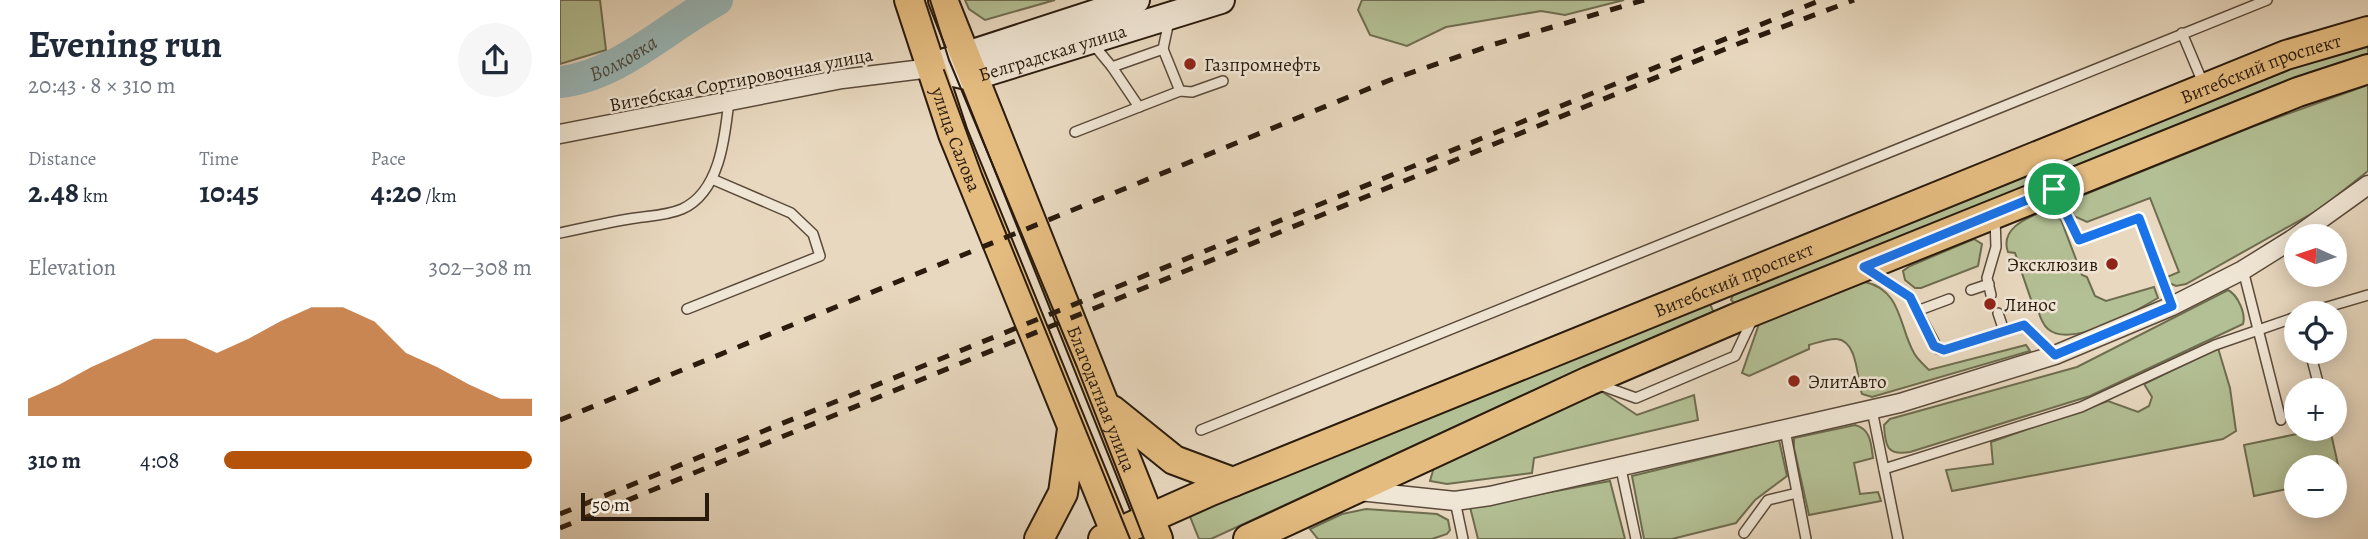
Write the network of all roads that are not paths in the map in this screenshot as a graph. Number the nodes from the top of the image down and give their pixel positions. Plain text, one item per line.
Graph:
1 (909, 0) edge
2 (943, 0) edge
3 (1136, 0) edge
4 (1221, 0) edge
5 (2267, 0) edge
6 (1171, 16) junction
7 (2368, 31) edge
8 (2182, 33) junction
9 (1089, 40) junction
10 (1163, 49) junction
11 (967, 66) junction
12 (1112, 66) junction
13 (931, 68) junction
14 (2368, 69) edge
15 (1223, 80) dead end
16 (2205, 88) junction
17 (1180, 90) junction
18 (729, 100) junction
19 (1139, 107) junction
20 (1075, 132) dead end
21 (560, 134) edge
22 (712, 178) junction
23 (2368, 185) edge
24 (2054, 189) junction
25 (1995, 214) junction
26 (2315, 224) edge
27 (560, 233) edge
28 (2284, 245) edge
29 (1046, 257) joint
30 (1864, 267) junction
31 (2243, 270) junction
32 (1010, 276) joint
33 (1720, 284) junction
34 (1989, 284) junction
35 (1971, 290) dead end
36 (1992, 295) dead end
37 (2368, 295) edge
38 (1949, 299) dead end
39 (2347, 301) edge
40 (2172, 306) junction
41 (687, 309) dead end
42 (1917, 311) junction
43 (1998, 313) dead end
44 (1746, 314) junction
45 (2284, 321) edge
46 (2259, 328) junction
47 (2004, 331) junction
48 (2055, 355) junction
49 (1108, 406) junction
50 (1872, 410) junction
51 (2281, 420) dead end
52 (1073, 426) junction
53 (1201, 430) dead end
54 (1785, 430) junction
55 (1620, 469) junction
56 (1884, 469) junction
57 (1233, 482) junction
58 (1356, 491) junction
59 (1797, 493) junction
60 (1455, 501) junction
61 (1154, 528) edge
62 (1744, 533) dead end
63 (1113, 537) edge
64 (1039, 539) edge
65 (1248, 539) edge
66 (1463, 539) edge
67 (1636, 539) edge
68 (1806, 539) edge
69 (1898, 539) edge

1 - 13 main road, улица Салова
2 - 11 main road, улица Салова
3 - 11 street, Белградская улица
4 - 6 street, Белградская улица
5 - 8 lane
6 - 9 street, Белградская улица
6 - 10 lane
7 - 16 main road, Витебский проспект
8 - 16 lane
8 - 53 lane
9 - 11 street, Белградская улица
9 - 12 lane
10 - 12 lane
10 - 17 lane
11 - 13 street, Белградская улица
11 - 29 main road, улица Салова
12 - 19 lane
13 - 18 street, Витебская Сортировочная улица
13 - 32 main road, улица Салова
14 - 24 main road, Витебский проспект
15 - 17 lane
16 - 33 main road, Витебский проспект
17 - 19 lane
18 - 21 street, Витебская Сортировочная улица
18 - 22 lane
19 - 20 lane
22 - 27 lane
22 - 41 lane
23 - 26 street, Витебский проспект
24 - 25 main road, Витебский проспект
24 - 40 lane
25 - 30 main road, Витебский проспект
25 - 34 lane
28 - 31 street, Витебский проспект
29 - 49 main road, Благодатная улица
30 - 42 lane
30 - 44 main road, Витебский проспект
31 - 40 street, Витебский проспект
31 - 46 lane
32 - 52 main road, Благодатная улица
33 - 44 main road
33 - 57 main road, Витебский проспект
34 - 35 lane
34 - 36 lane
37 - 39 lane
38 - 42 lane
40 - 48 street, Витебский проспект
42 - 47 lane
43 - 47 lane
44 - 58 main road, Витебский проспект
45 - 46 lane
46 - 51 lane
46 - 56 lane
47 - 48 lane
48 - 50 street, Витебский проспект
49 - 57 main road
49 - 61 main road, Благодатная улица
50 - 54 street, Витебский проспект
50 - 56 lane
52 - 63 main road, Благодатная улица
52 - 64 main road
54 - 55 street, Витебский проспект
54 - 59 lane
55 - 60 street, Витебский проспект
55 - 67 lane
56 - 69 lane
57 - 61 main road, Витебский проспект
58 - 60 street, Витебский проспект
58 - 65 main road, Витебский проспект
59 - 62 lane
59 - 68 lane
60 - 66 lane
61 - 63 main road, Витебский проспект

